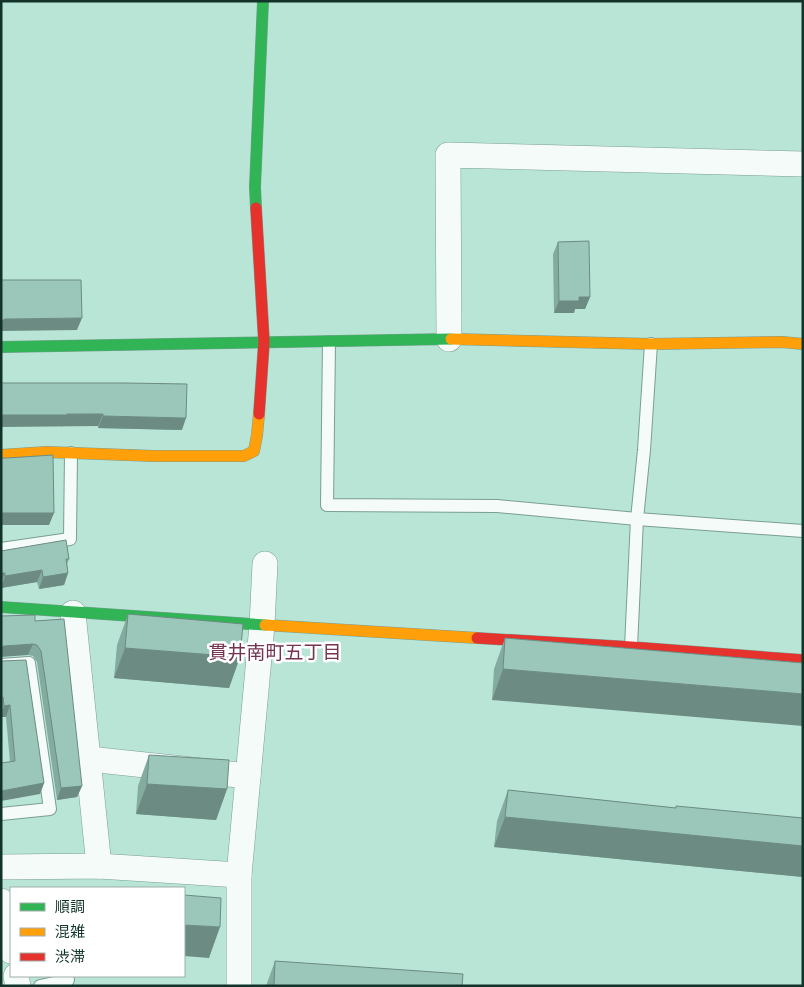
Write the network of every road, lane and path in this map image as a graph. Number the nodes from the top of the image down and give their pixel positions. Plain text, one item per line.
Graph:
1 (263, 1) edge
2 (803, 164) edge
3 (449, 339) junction
4 (264, 342) junction
5 (329, 342) junction
6 (651, 344) junction
7 (803, 344) edge
8 (1, 347) edge
9 (71, 453) junction
10 (1, 455) edge
11 (637, 519) junction
12 (803, 530) edge
13 (1, 550) edge
14 (265, 564) dead end
15 (1, 607) edge
16 (73, 613) junction
17 (262, 625) junction
18 (631, 647) junction
19 (803, 660) edge
20 (1, 665) edge
21 (88, 759) junction
22 (248, 776) junction
23 (1, 814) edge
24 (100, 866) junction
25 (1, 867) edge
26 (239, 875) junction
27 (1, 901) edge
28 (10, 946) edge
29 (68, 980) dead end
30 (40, 986) edge
31 (239, 986) edge

1 - 4 street
2 - 3 street
3 - 5 street
3 - 6 street
4 - 5 street
4 - 8 street
4 - 9 street
5 - 11 lane
6 - 7 street
6 - 11 lane
9 - 10 street
9 - 13 lane
11 - 12 lane
11 - 18 lane
14 - 17 street
15 - 16 street
16 - 17 street
16 - 21 street
17 - 18 street
17 - 22 street
18 - 19 street
20 - 23 lane
21 - 22 street
21 - 24 street
22 - 26 street
24 - 25 street
24 - 26 street
26 - 31 street
27 - 28 street
29 - 30 lane

